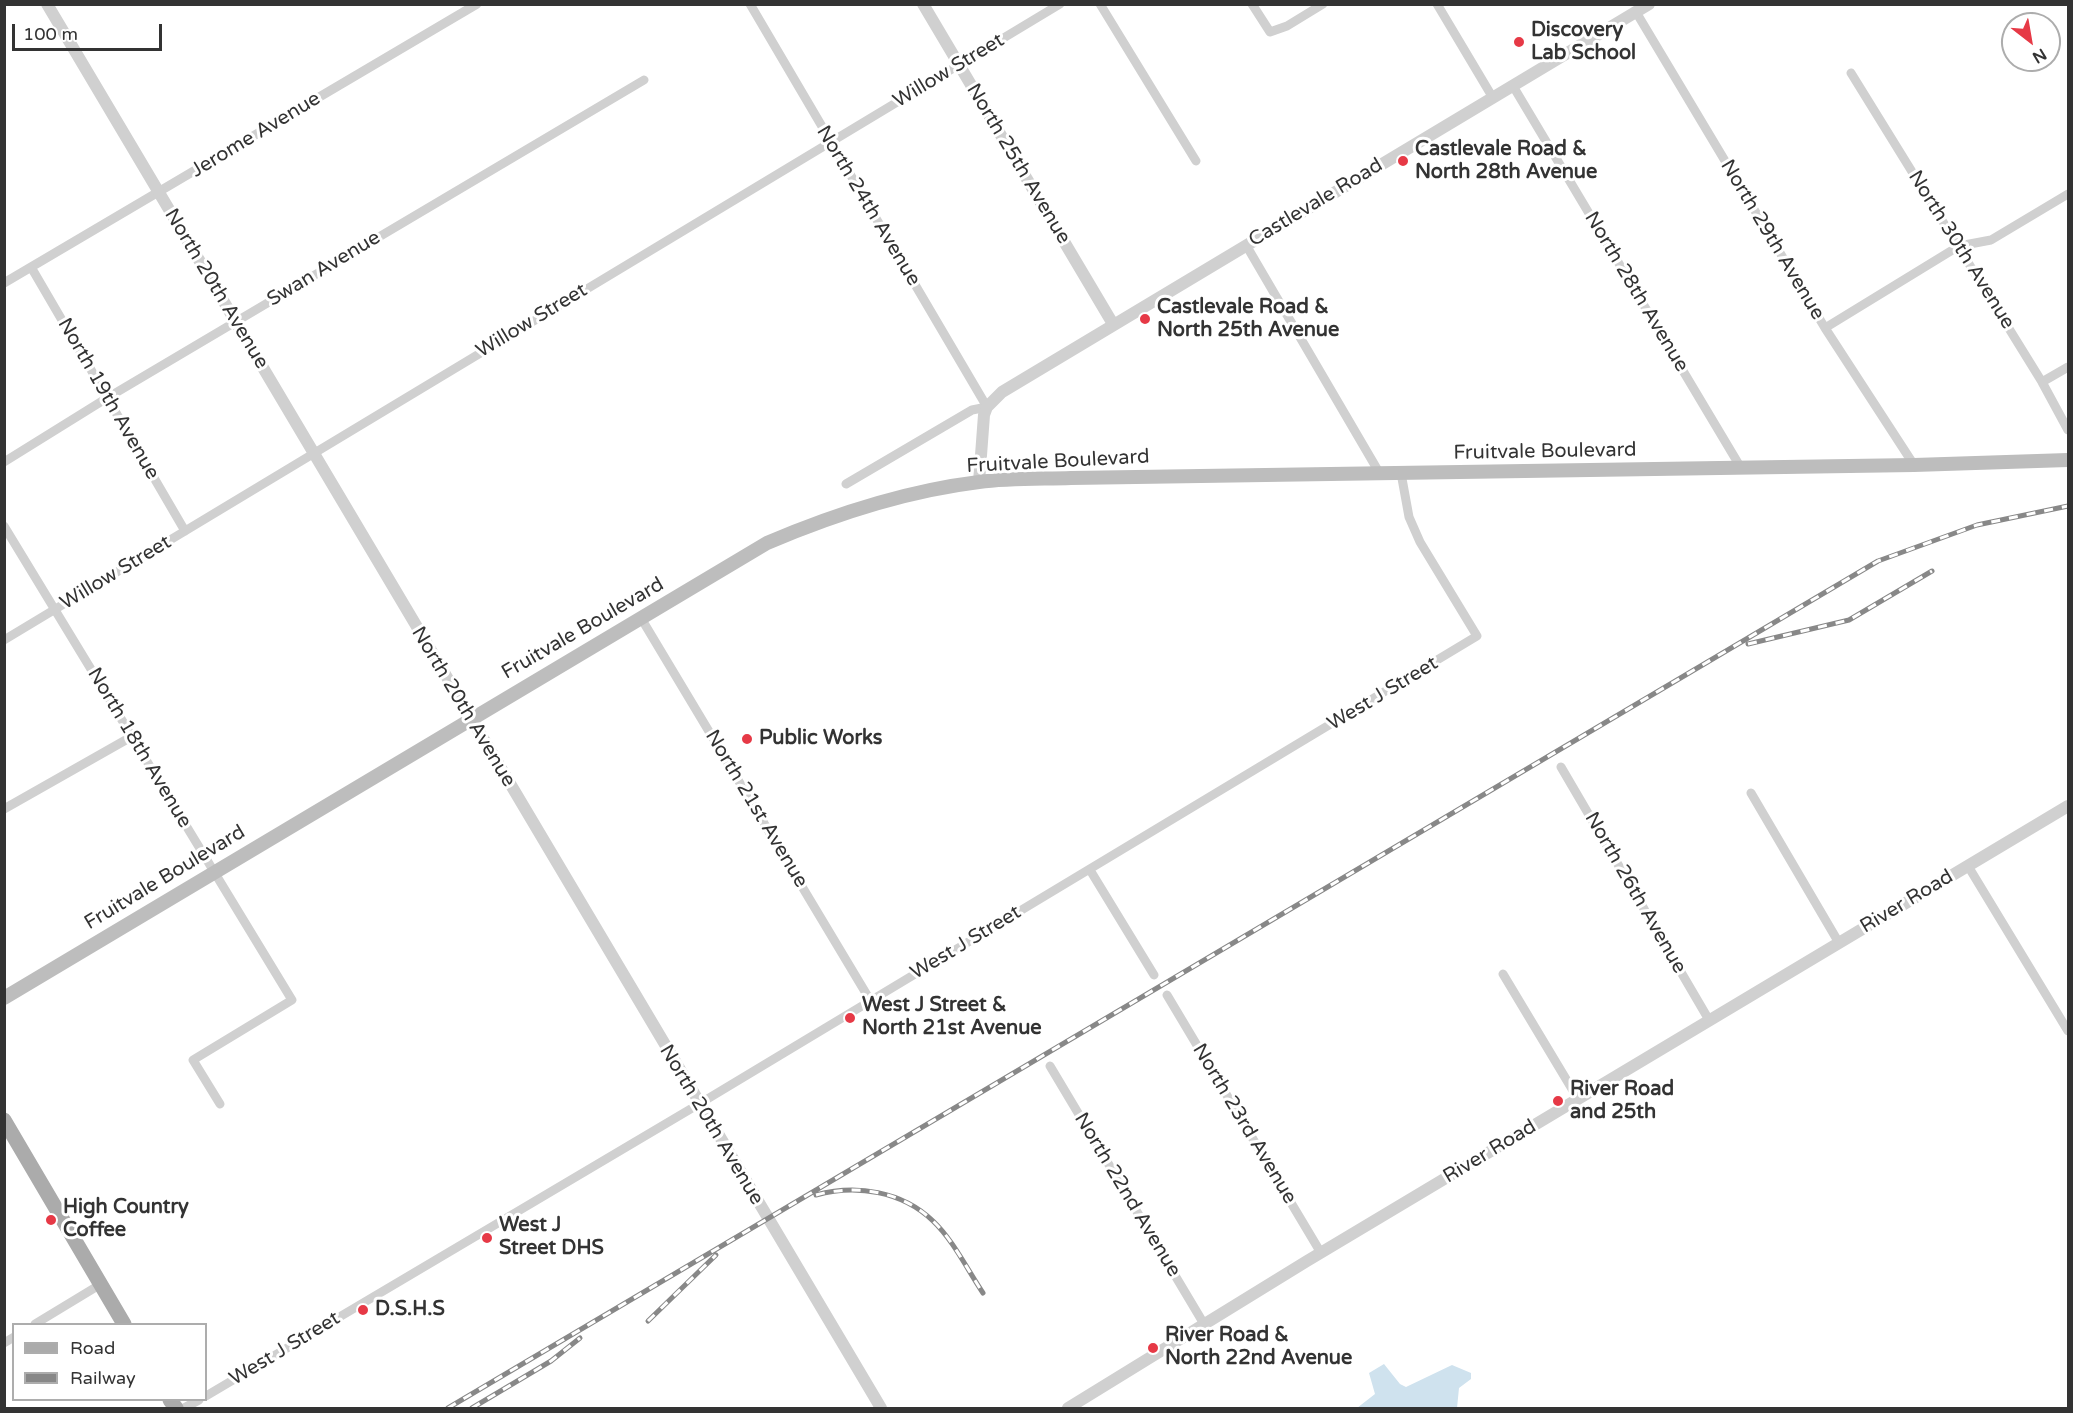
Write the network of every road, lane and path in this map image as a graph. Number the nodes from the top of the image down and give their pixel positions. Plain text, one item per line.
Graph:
1 (47, 4) edge
2 (477, 4) edge
3 (750, 4) edge
4 (923, 4) edge
5 (1060, 4) edge
6 (1100, 4) edge
7 (1252, 4) edge
8 (1323, 4) edge
9 (1437, 4) edge
10 (1649, 4) edge
11 (1636, 12) junction
12 (959, 64) junction
13 (1851, 73) dead end
14 (644, 80) dead end
15 (1513, 86) junction
16 (1493, 98) junction
17 (831, 143) junction
18 (1196, 161) dead end
19 (159, 192) junction
20 (2068, 194) edge
21 (1246, 245) junction
22 (1959, 246) junction
23 (31, 267) junction
24 (4, 284) edge
25 (235, 322) junction
26 (1113, 324) junction
27 (1825, 328) junction
28 (2068, 367) edge
29 (2042, 382) junction
30 (107, 398) junction
31 (987, 406) junction
32 (2068, 430) edge
33 (313, 452) junction
34 (2068, 460) edge
35 (4, 462) edge
36 (1914, 465) junction
37 (1741, 468) junction
38 (1401, 473) junction
39 (1380, 474) junction
40 (979, 482) junction
41 (846, 483) dead end
42 (4, 526) edge
43 (185, 531) junction
44 (56, 609) junction
45 (642, 618) junction
46 (4, 640) edge
47 (470, 719) junction
48 (131, 737) junction
49 (1561, 767) dead end
50 (1751, 793) dead end
51 (2068, 806) edge
52 (4, 809) edge
53 (1968, 866) junction
54 (1090, 870) junction
55 (213, 872) junction
56 (1839, 943) junction
57 (1503, 974) dead end
58 (1154, 975) dead end
59 (1167, 995) dead end
60 (4, 998) edge
61 (870, 1000) junction
62 (1709, 1020) junction
63 (2068, 1031) edge
64 (1050, 1066) dead end
65 (1578, 1099) junction
66 (220, 1104) dead end
67 (699, 1104) junction
68 (4, 1120) edge
69 (1321, 1253) junction
70 (101, 1284) junction
71 (37, 1323) edge
72 (123, 1323) edge
73 (1204, 1324) junction
74 (207, 1395) edge
75 (1081, 1405) edge
76 (881, 1408) edge
77 (1068, 1408) edge

1 - 19 street, North 20th Avenue
2 - 19 street, Jerome Avenue
3 - 17 street, North 24th Avenue
4 - 12 street, North 25th Avenue
5 - 12 street, Willow Street
6 - 18 street
7 - 8 street
9 - 16 street
10 - 11 street, Castlevale Road
11 - 15 street, Castlevale Road
11 - 27 street, North 29th Avenue
12 - 17 street, Willow Street
12 - 26 street, North 25th Avenue
13 - 22 street, North 30th Avenue
14 - 25 street, Swan Avenue
15 - 16 street, Castlevale Road
15 - 37 street, North 28th Avenue
16 - 21 street, Castlevale Road
17 - 31 street, North 24th Avenue
17 - 33 street, Willow Street
19 - 23 street, Jerome Avenue
19 - 25 street, North 20th Avenue
20 - 22 street
21 - 26 street, Castlevale Road
21 - 39 street
22 - 27 street
22 - 29 street, North 30th Avenue
23 - 24 street, Jerome Avenue
23 - 30 street, North 19th Avenue
25 - 30 street, Swan Avenue
25 - 33 street, North 20th Avenue
26 - 31 street, Castlevale Road
27 - 36 street, North 29th Avenue
28 - 29 street
29 - 32 street, North 30th Avenue
30 - 35 street, Swan Avenue
30 - 43 street, North 19th Avenue
31 - 40 street
31 - 41 street, Castlevale Road
33 - 43 street, Willow Street
33 - 47 street, North 20th Avenue
34 - 36 main road, Fruitvale Boulevard
36 - 37 main road, Fruitvale Boulevard
37 - 38 main road, Fruitvale Boulevard
38 - 39 main road, Fruitvale Boulevard
38 - 54 street, West J Street
39 - 40 main road, Fruitvale Boulevard
40 - 45 main road, Fruitvale Boulevard
42 - 44 street, North 18th Avenue
43 - 44 street, Willow Street
44 - 46 street, Willow Street
44 - 48 street, North 18th Avenue
45 - 47 main road, Fruitvale Boulevard
45 - 61 street, North 21st Avenue
47 - 55 main road, Fruitvale Boulevard
47 - 67 street, North 20th Avenue
48 - 52 street
48 - 55 street, North 18th Avenue
49 - 62 street, North 26th Avenue
50 - 56 street
51 - 53 street, River Road
53 - 56 street, River Road
53 - 63 street
54 - 58 street
54 - 61 street, West J Street
55 - 60 main road, Fruitvale Boulevard
55 - 66 street, North 18th Avenue
56 - 62 street, River Road
57 - 65 street
59 - 69 street, North 23rd Avenue
61 - 67 street, West J Street
62 - 65 street, River Road
64 - 73 street, North 22nd Avenue
65 - 69 street, River Road
67 - 74 street, West J Street
67 - 76 street, North 20th Avenue
68 - 70 main road
69 - 73 street, River Road
70 - 71 street
70 - 72 main road
73 - 75 street, River Road
75 - 77 street, River Road

